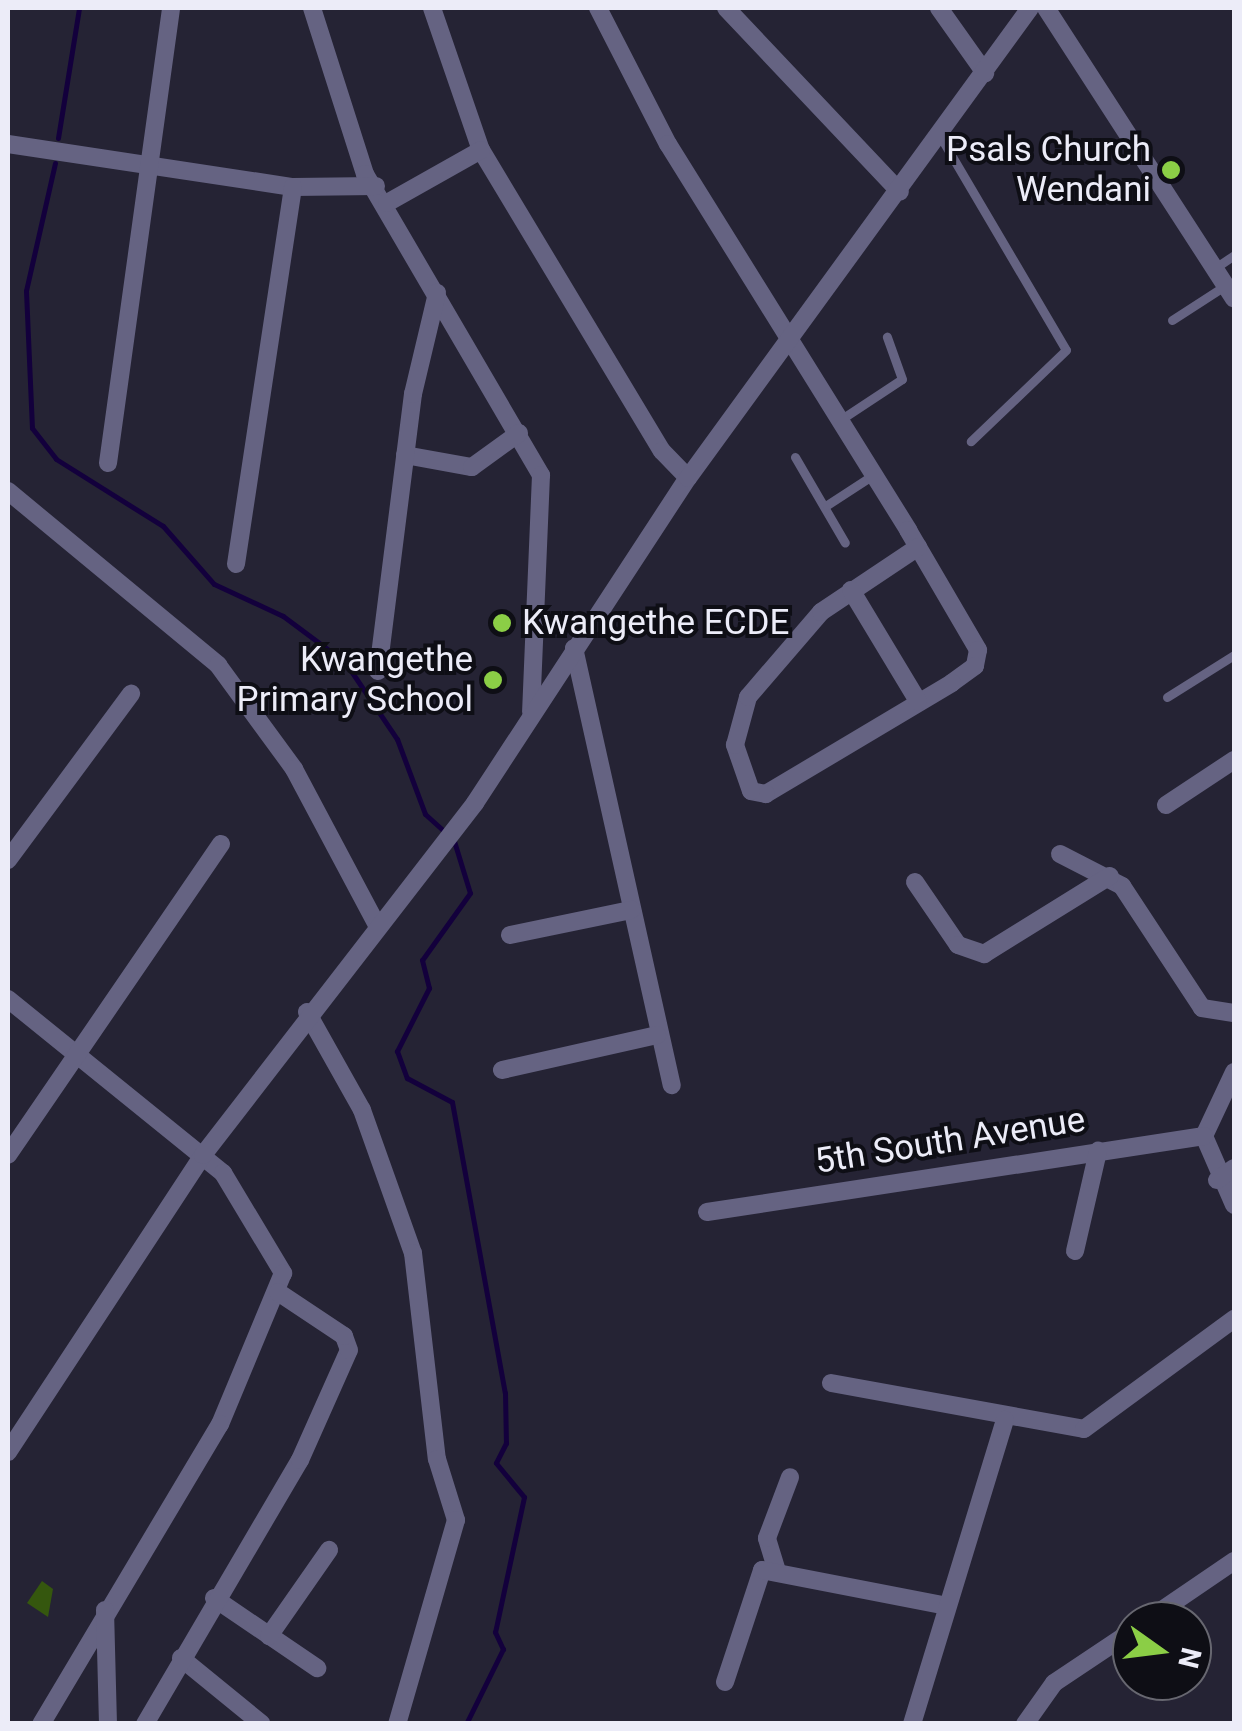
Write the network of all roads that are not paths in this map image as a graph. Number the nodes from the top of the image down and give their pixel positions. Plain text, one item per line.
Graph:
1 (171, 8) edge
2 (312, 8) edge
3 (598, 8) edge
4 (726, 8) edge
5 (938, 8) edge
6 (1030, 8) edge
7 (1046, 8) edge
8 (436, 9) edge
9 (986, 73) junction
10 (940, 136) junction
11 (8, 144) edge
12 (481, 150) junction
13 (149, 161) junction
14 (376, 186) junction
15 (294, 187) junction
16 (900, 192) junction
17 (387, 203) junction
18 (1234, 255) edge
19 (1215, 268) junction
20 (1230, 292) edge
21 (437, 293) junction
22 (1172, 320) dead end
23 (887, 337) dead end
24 (785, 343) junction
25 (838, 422) junction
26 (520, 433) junction
27 (971, 441) dead end
28 (406, 456) junction
29 (795, 458) dead end
30 (108, 463) dead end
31 (873, 475) junction
32 (688, 478) junction
33 (8, 490) edge
34 (827, 505) junction
35 (845, 543) dead end
36 (918, 547) junction
37 (236, 564) dead end
38 (851, 590) junction
39 (574, 648) junction
40 (1234, 655) edge
41 (378, 671) dead end
42 (131, 694) dead end
43 (1168, 697) dead end
44 (918, 701) junction
45 (531, 712) junction
46 (1234, 760) edge
47 (1166, 805) dead end
48 (221, 844) dead end
49 (1060, 854) dead end
50 (8, 860) edge
51 (1110, 876) junction
52 (915, 882) dead end
53 (632, 910) junction
54 (376, 923) junction
55 (510, 936) dead end
56 (8, 999) edge
57 (307, 1012) junction
58 (1234, 1013) edge
59 (656, 1036) junction
60 (80, 1054) junction
61 (502, 1070) dead end
62 (1232, 1078) edge
63 (672, 1085) dead end
64 (1204, 1136) junction
65 (1098, 1151) junction
66 (8, 1154) edge
67 (202, 1154) junction
68 (1234, 1168) edge
69 (1218, 1180) junction
70 (1234, 1205) edge
71 (707, 1212) dead end
72 (1076, 1251) dead end
73 (278, 1292) junction
74 (1234, 1319) edge
75 (832, 1384) dead end
76 (1005, 1420) junction
77 (8, 1452) edge
78 (790, 1476) dead end
79 (329, 1550) dead end
80 (1234, 1561) edge
81 (776, 1568) junction
82 (214, 1598) junction
83 (1175, 1601) edge
84 (947, 1606) junction
85 (106, 1610) junction
86 (269, 1636) junction
87 (1112, 1645) edge
88 (181, 1658) junction
89 (317, 1668) dead end
90 (725, 1682) dead end
91 (41, 1724) edge
92 (108, 1724) edge
93 (145, 1724) edge
94 (262, 1724) edge
95 (396, 1724) edge
96 (912, 1724) edge
97 (1025, 1724) edge

1 - 13 street
2 - 14 street
3 - 24 street
4 - 16 street
5 - 9 street
6 - 9 street
7 - 19 street
8 - 12 street
9 - 10 street
10 - 16 street
10 - 27 lane
11 - 13 street
12 - 17 street
12 - 32 street
13 - 15 street
13 - 30 street
14 - 15 street
14 - 17 street
15 - 37 street
16 - 24 street
17 - 21 street
18 - 19 lane
19 - 20 street
20 - 22 lane
21 - 26 street
21 - 28 street
23 - 25 lane
24 - 25 street
24 - 32 street
25 - 31 street
26 - 28 street
26 - 45 street
28 - 41 street
29 - 34 lane
31 - 34 lane
31 - 36 street
32 - 39 street
33 - 54 street
34 - 35 lane
36 - 38 street
36 - 44 street
38 - 44 street
38 - 44 street
39 - 45 street
39 - 53 street
40 - 43 lane
42 - 50 street
45 - 54 street
46 - 47 street
48 - 60 street
49 - 51 street
51 - 52 street
51 - 58 street
53 - 55 street
53 - 59 street
54 - 57 street
56 - 60 street
57 - 67 street
57 - 95 street
59 - 61 street
59 - 63 street
60 - 66 street
60 - 67 street
62 - 64 street
64 - 65 street, 5th South Avenue
64 - 69 street
65 - 71 street, 5th South Avenue
65 - 72 street
67 - 73 street
67 - 77 street
68 - 69 street
69 - 70 street
73 - 82 street
73 - 85 street
74 - 76 street
75 - 76 street
76 - 84 street
78 - 81 street
79 - 86 street
80 - 83 street
81 - 84 street
81 - 90 street
82 - 86 street
82 - 88 street
84 - 96 street
85 - 91 street
85 - 92 street
86 - 89 street
87 - 97 street
88 - 93 street
88 - 94 street

